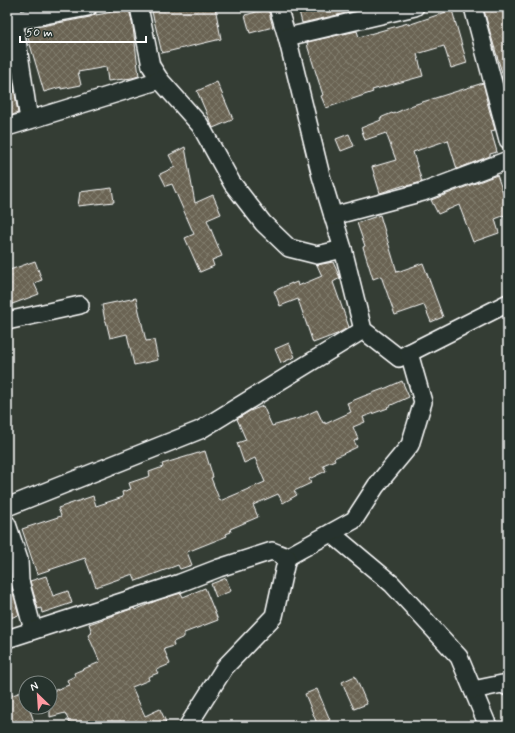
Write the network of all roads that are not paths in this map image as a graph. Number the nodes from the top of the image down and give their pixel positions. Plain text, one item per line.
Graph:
1 (88, 7) edge
2 (139, 7) edge
3 (278, 7) edge
4 (415, 7) edge
5 (473, 7) edge
6 (11, 16) edge
7 (287, 37) junction
8 (160, 80) junction
9 (29, 120) junction
10 (7, 127) edge
11 (508, 140) edge
12 (508, 160) edge
13 (333, 216) junction
14 (343, 249) junction
15 (508, 303) edge
16 (80, 305) dead end
17 (7, 321) edge
18 (363, 330) junction
19 (409, 353) junction
20 (7, 507) edge
21 (7, 524) edge
22 (331, 533) junction
23 (287, 557) junction
24 (34, 630) junction
25 (7, 639) edge
26 (508, 687) edge
27 (473, 690) junction
28 (190, 726) edge
29 (488, 726) edge

1 - 6 street
2 - 8 street
3 - 7 street
4 - 7 street
5 - 11 street
6 - 9 street
7 - 13 street
8 - 9 street
8 - 14 street
9 - 10 street
12 - 13 street
13 - 14 street
14 - 18 street
15 - 19 street
16 - 17 street
18 - 19 street
18 - 20 street
19 - 22 street
21 - 24 street
22 - 23 street
22 - 27 street
23 - 24 street
23 - 28 street
24 - 25 street
26 - 27 street
27 - 29 street

